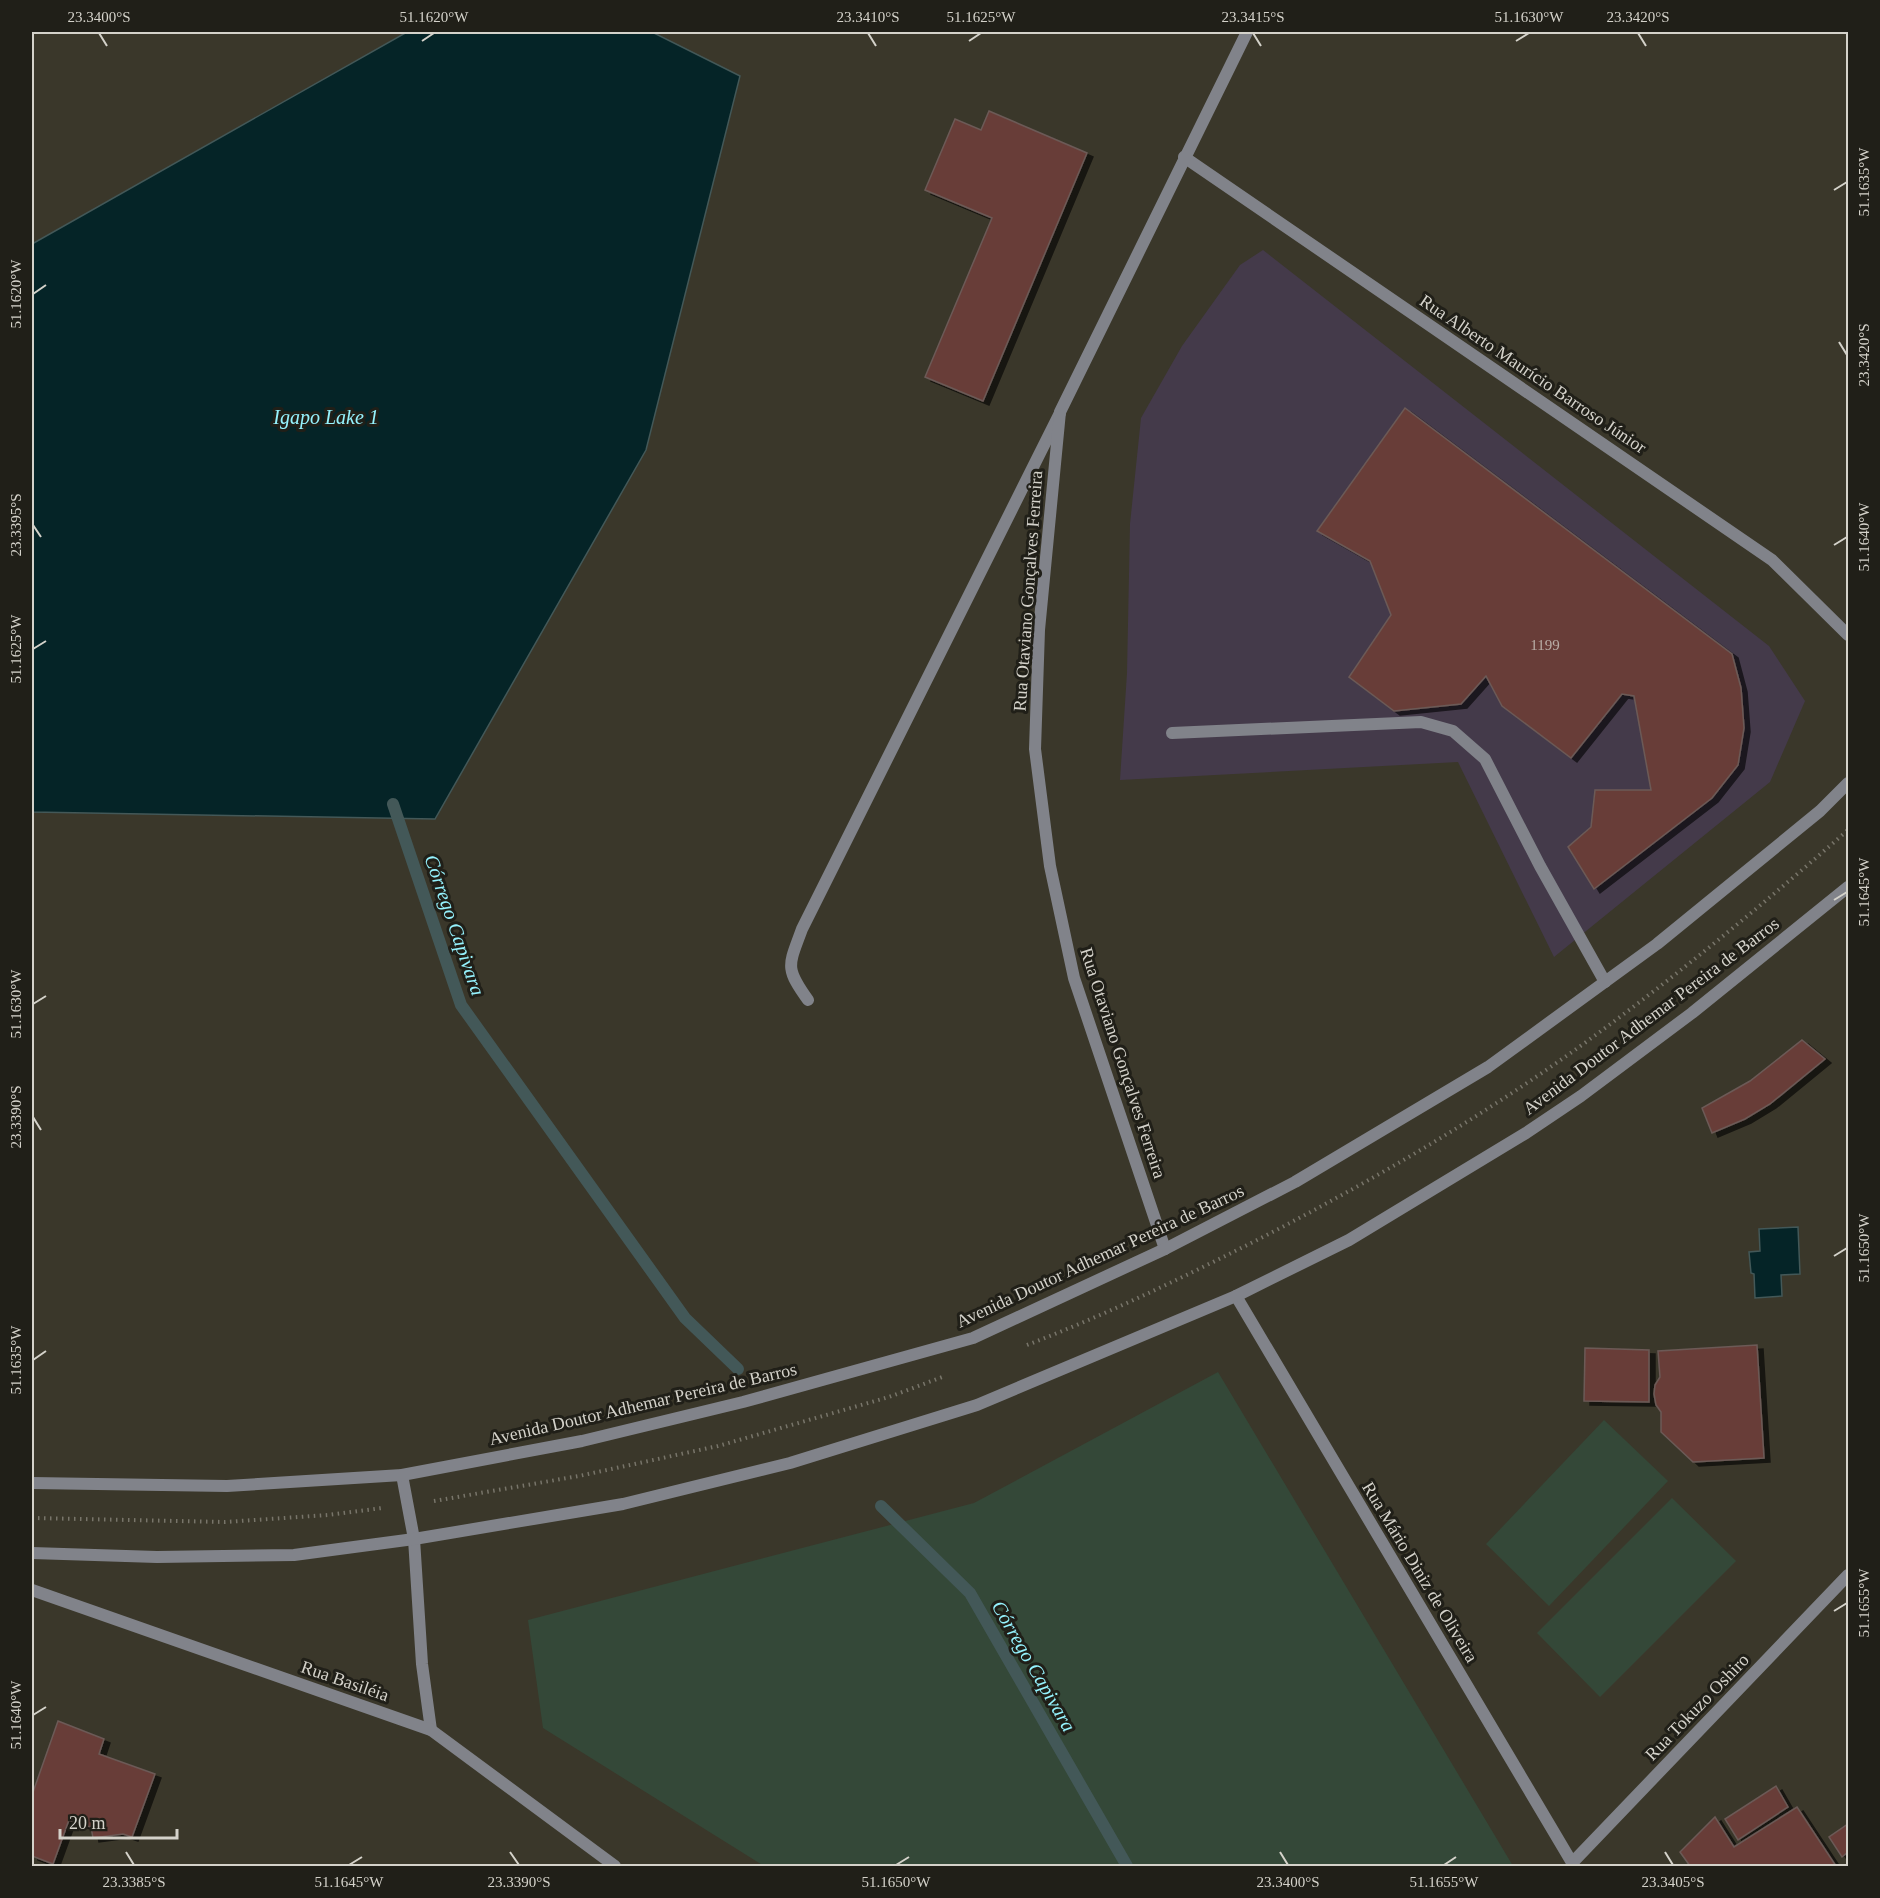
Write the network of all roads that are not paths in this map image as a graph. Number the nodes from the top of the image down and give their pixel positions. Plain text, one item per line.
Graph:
1 (1246, 32) edge
2 (1184, 157) junction
3 (1060, 412) junction
4 (1848, 635) edge
5 (1172, 734) dead end
6 (1848, 783) edge
7 (1848, 887) edge
8 (1605, 982) junction
9 (808, 1000) dead end
10 (1165, 1249) junction
11 (1236, 1296) junction
12 (402, 1475) junction
13 (32, 1483) edge
14 (414, 1539) junction
15 (32, 1553) edge
16 (1848, 1575) edge
17 (32, 1590) edge
18 (431, 1730) junction
19 (1573, 1865) edge
20 (615, 1866) edge

1 - 2 street, Rua Otaviano Gonçalves Ferreira
2 - 3 street, Rua Otaviano Gonçalves Ferreira
2 - 4 street, Rua Alberto Maurício Barroso Júnior
3 - 9 street
3 - 10 street, Rua Otaviano Gonçalves Ferreira
5 - 8 street
6 - 8 street, Avenida Doutor Adhemar Pereira de Barros
7 - 11 street, Avenida Doutor Adhemar Pereira de Barros
8 - 10 street, Avenida Doutor Adhemar Pereira de Barros
10 - 12 street, Avenida Doutor Adhemar Pereira de Barros
11 - 14 street, Avenida Doutor Adhemar Pereira de Barros
11 - 19 street, Rua Mário Diniz de Oliveira
12 - 13 street, Avenida Doutor Adhemar Pereira de Barros
12 - 14 street
14 - 15 street, Avenida Doutor Adhemar Pereira de Barros
14 - 18 street
16 - 19 street, Rua Tokuzo Oshiro
17 - 18 street, Rua Basiléia
18 - 20 street, Rua Basiléia

